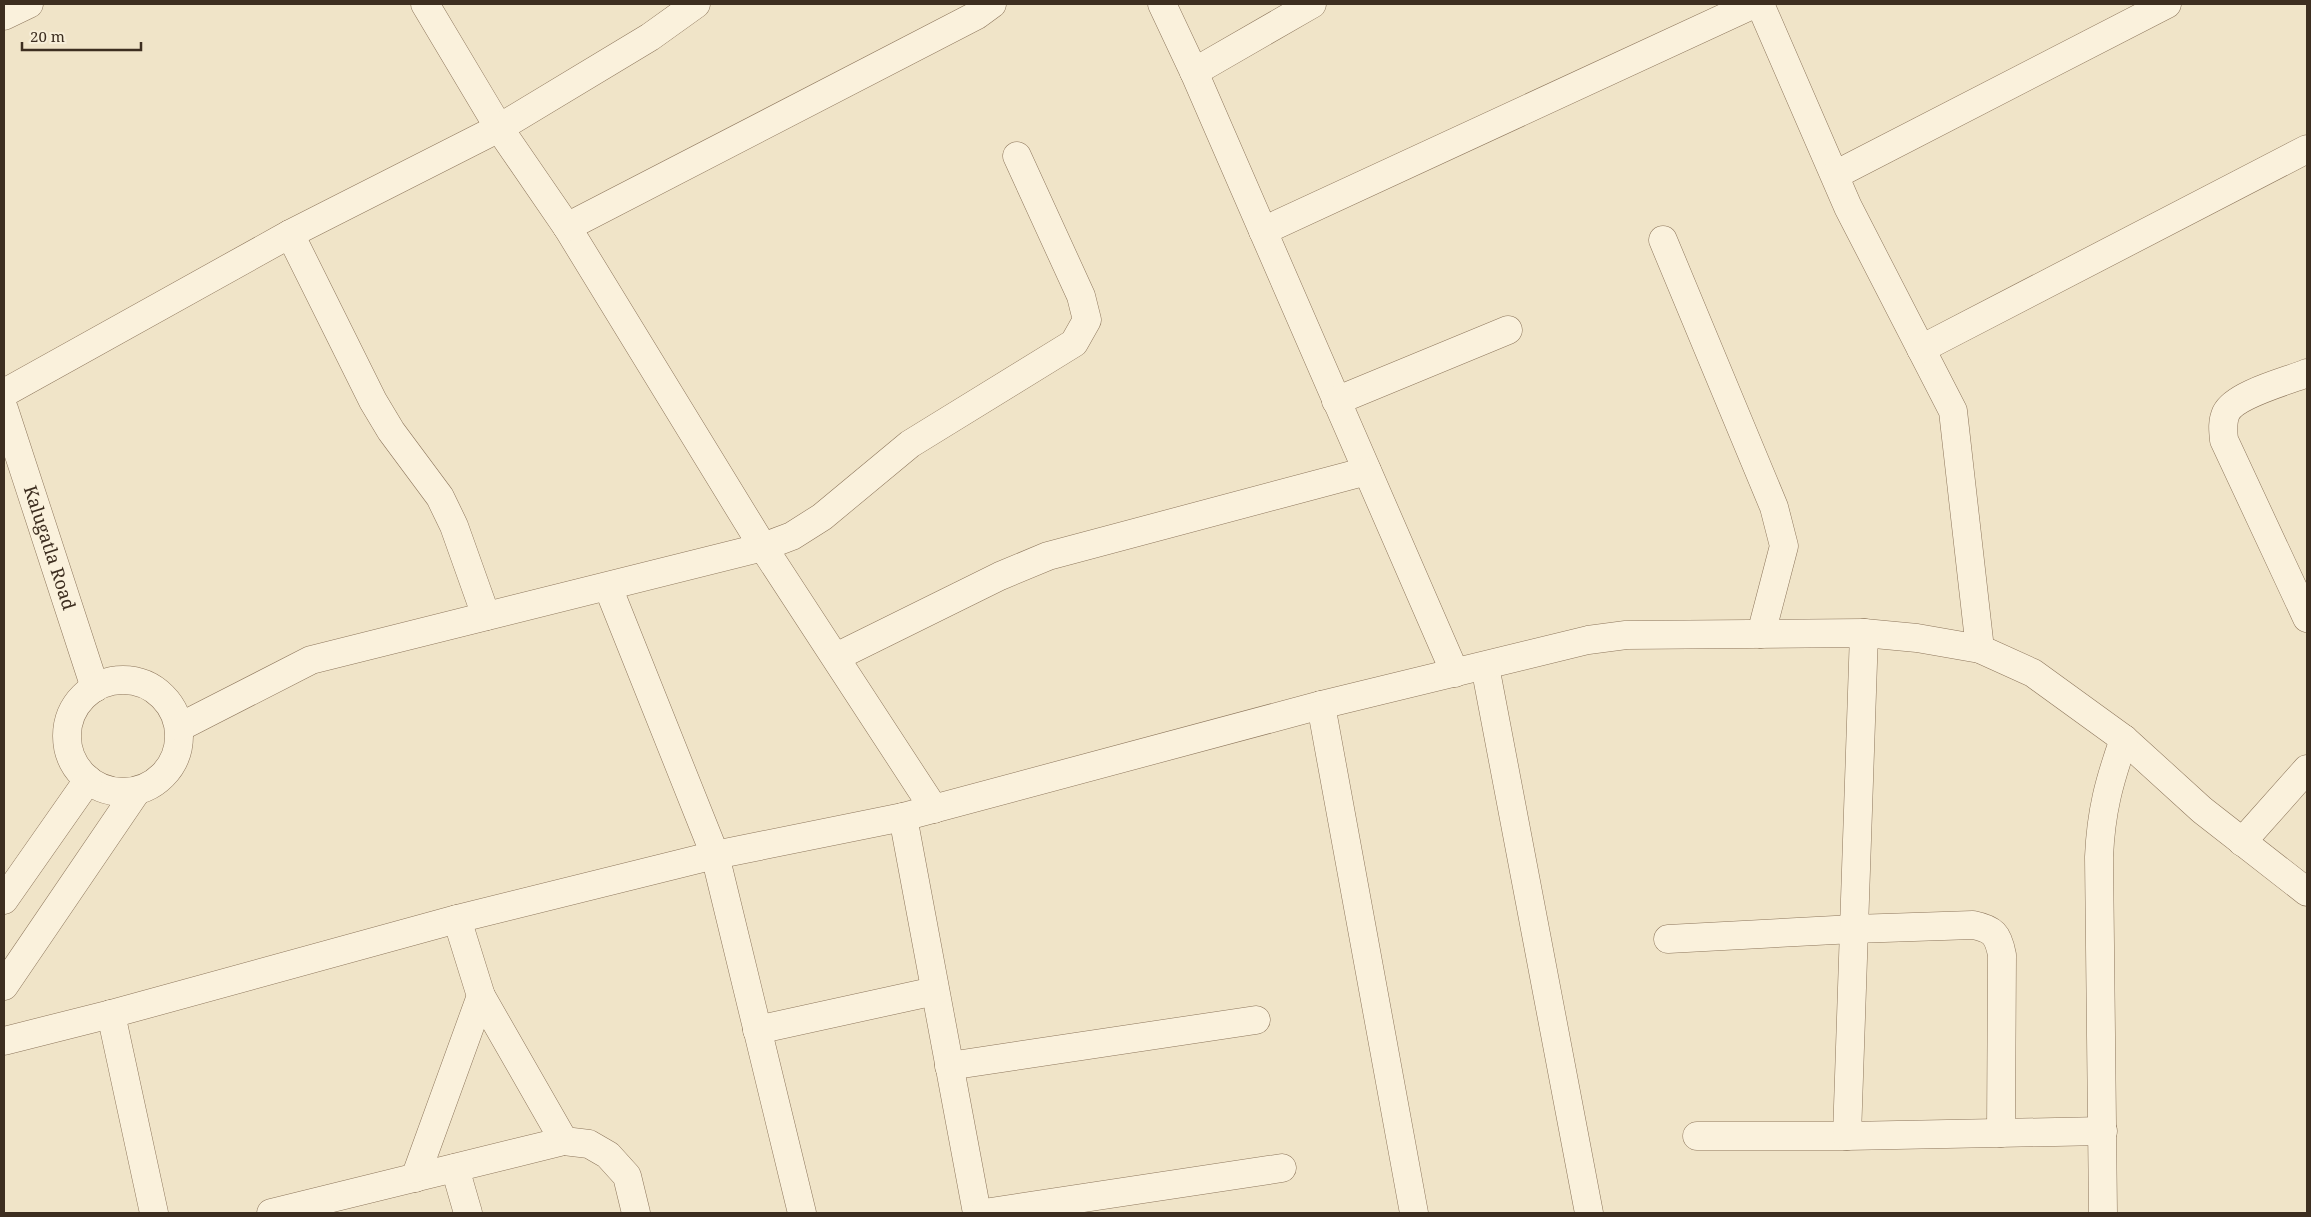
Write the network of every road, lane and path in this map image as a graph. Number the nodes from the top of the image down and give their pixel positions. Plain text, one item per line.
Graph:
1 (29, 4) edge
2 (424, 4) edge
3 (992, 4) edge
4 (1162, 4) edge
5 (1312, 4) edge
6 (1754, 4) edge
7 (1760, 4) edge
8 (2167, 4) edge
9 (684, 8) edge
10 (4, 16) edge
11 (1194, 72) junction
12 (499, 128) junction
13 (2307, 149) edge
14 (1017, 156) dead end
15 (1835, 175) junction
16 (567, 227) junction
17 (1263, 231) junction
18 (290, 234) junction
19 (1664, 240) dead end
20 (1508, 330) dead end
21 (1921, 349) junction
22 (2307, 373) edge
23 (4, 393) edge
24 (1336, 400) junction
25 (4, 409) edge
26 (1367, 472) junction
27 (762, 547) junction
28 (2297, 571) edge
29 (608, 587) junction
30 (486, 616) junction
31 (2307, 618) edge
32 (1864, 633) junction
33 (1761, 634) junction
34 (1980, 649) junction
35 (836, 658) junction
36 (1484, 666) junction
37 (1455, 673) junction
38 (94, 688) junction
39 (1321, 705) junction
40 (180, 727) junction
41 (2124, 739) junction
42 (2307, 769) edge
43 (88, 780) junction
44 (136, 792) junction
45 (934, 808) junction
46 (903, 817) junction
47 (2242, 842) junction
48 (715, 855) junction
49 (2307, 892) edge
50 (4, 900) edge
51 (457, 919) junction
52 (1854, 929) junction
53 (1668, 939) dead end
54 (4, 986) edge
55 (935, 991) junction
56 (481, 996) junction
57 (111, 1014) junction
58 (1256, 1020) dead end
59 (757, 1030) junction
60 (4, 1041) edge
61 (949, 1066) junction
62 (2103, 1131) junction
63 (2001, 1133) junction
64 (1697, 1136) dead end
65 (1847, 1136) junction
66 (564, 1141) junction
67 (454, 1168) junction
68 (1282, 1168) dead end
69 (415, 1178) junction
70 (351, 1204) edge
71 (154, 1213) edge
72 (271, 1213) edge
73 (468, 1213) edge
74 (636, 1213) edge
75 (802, 1213) edge
76 (977, 1213) edge
77 (984, 1213) edge
78 (1414, 1213) edge
79 (1589, 1213) edge
80 (2103, 1213) edge

1 - 10 street
2 - 12 street
3 - 16 street
4 - 11 street
5 - 11 street
6 - 17 street
7 - 15 street
8 - 15 street
9 - 12 street
11 - 17 street
12 - 16 street
12 - 18 street
13 - 21 street
14 - 27 street
15 - 21 street
16 - 27 street
17 - 24 street
18 - 23 street
18 - 30 street
19 - 33 street
20 - 24 street
21 - 34 street
22 - 28 street
24 - 26 street
25 - 38 street, Kalugatla Road
26 - 35 street
26 - 37 street
27 - 29 street
27 - 35 street
28 - 31 street
29 - 30 street
29 - 48 street
30 - 40 street
32 - 33 street
32 - 34 street
32 - 52 street
33 - 36 street
34 - 41 street
35 - 45 street
36 - 37 street
36 - 79 street
37 - 39 street
38 - 40 street
38 - 43 street
39 - 45 street
39 - 78 street
40 - 44 street
41 - 47 street
41 - 62 street
42 - 47 street
43 - 44 street
43 - 50 street
44 - 54 street
45 - 46 street
46 - 48 street
46 - 55 street
47 - 49 street
48 - 51 street
48 - 59 street
51 - 56 street
51 - 57 street
52 - 53 street
52 - 63 street
52 - 65 street
55 - 59 street
55 - 61 street
56 - 66 street
56 - 69 street
57 - 60 street
57 - 71 street
58 - 61 street
59 - 75 street
61 - 76 street
62 - 63 street
62 - 80 street
63 - 65 street
64 - 65 street
66 - 67 street
66 - 74 street
67 - 69 street
67 - 73 street
68 - 77 street
69 - 70 street
70 - 72 street

